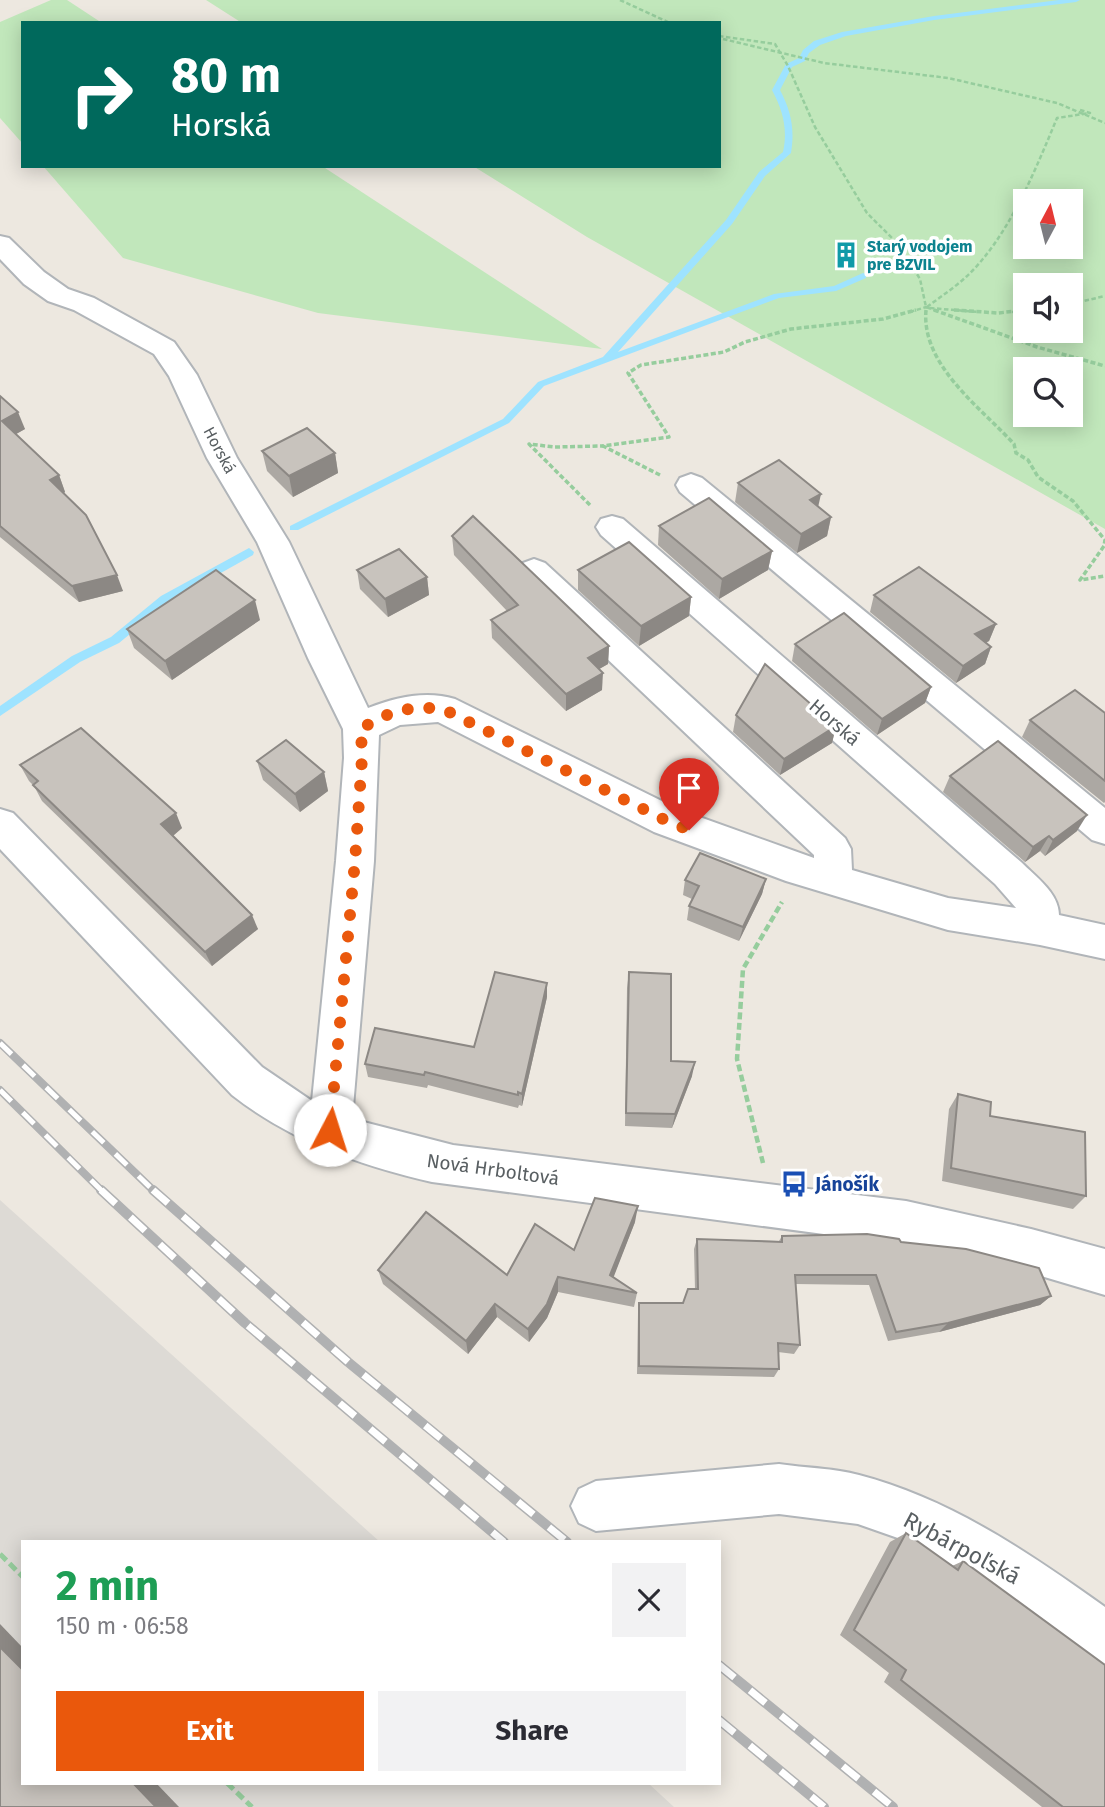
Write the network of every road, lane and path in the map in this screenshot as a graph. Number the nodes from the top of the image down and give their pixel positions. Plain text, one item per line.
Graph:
1 (620, 0) edge
2 (666, 21) edge
3 (721, 37) edge
4 (721, 38) edge
5 (1057, 103) junction
6 (1105, 123) edge
7 (0, 244) edge
8 (1105, 296) edge
9 (1083, 301) edge
10 (926, 307) junction
11 (1013, 311) edge
12 (1105, 366) edge
13 (603, 446) junction
14 (691, 485) joint
15 (612, 527) joint
16 (534, 570) edge
17 (1105, 576) edge
18 (361, 729) junction
19 (0, 824) edge
20 (1105, 829) edge
21 (817, 875) junction
22 (1040, 928) junction
23 (1105, 942) edge
24 (330, 1130) junction
25 (774, 1204) junction
26 (1105, 1272) edge
27 (596, 1506) dead end
28 (0, 1553) edge
29 (21, 1575) edge
30 (1105, 1638) edge
31 (229, 1785) edge
32 (252, 1807) edge

1 - 2 path
3 - 10 path
4 - 5 path
5 - 6 path
5 - 10 path
7 - 18 street, Horská
8 - 9 path
10 - 11 path
10 - 12 path
10 - 13 path
10 - 17 path
13 - 14 path
13 - 15 path
14 - 20 street
15 - 22 street, Horská
16 - 21 street
18 - 21 street
18 - 24 street, Horská
19 - 24 street, Nová Hrboltová
21 - 22 street
21 - 25 path
22 - 23 street
24 - 25 street, Nová Hrboltová
25 - 26 street, Nová Hrboltová
27 - 30 street, Rybárpoľská
28 - 29 path
31 - 32 path

